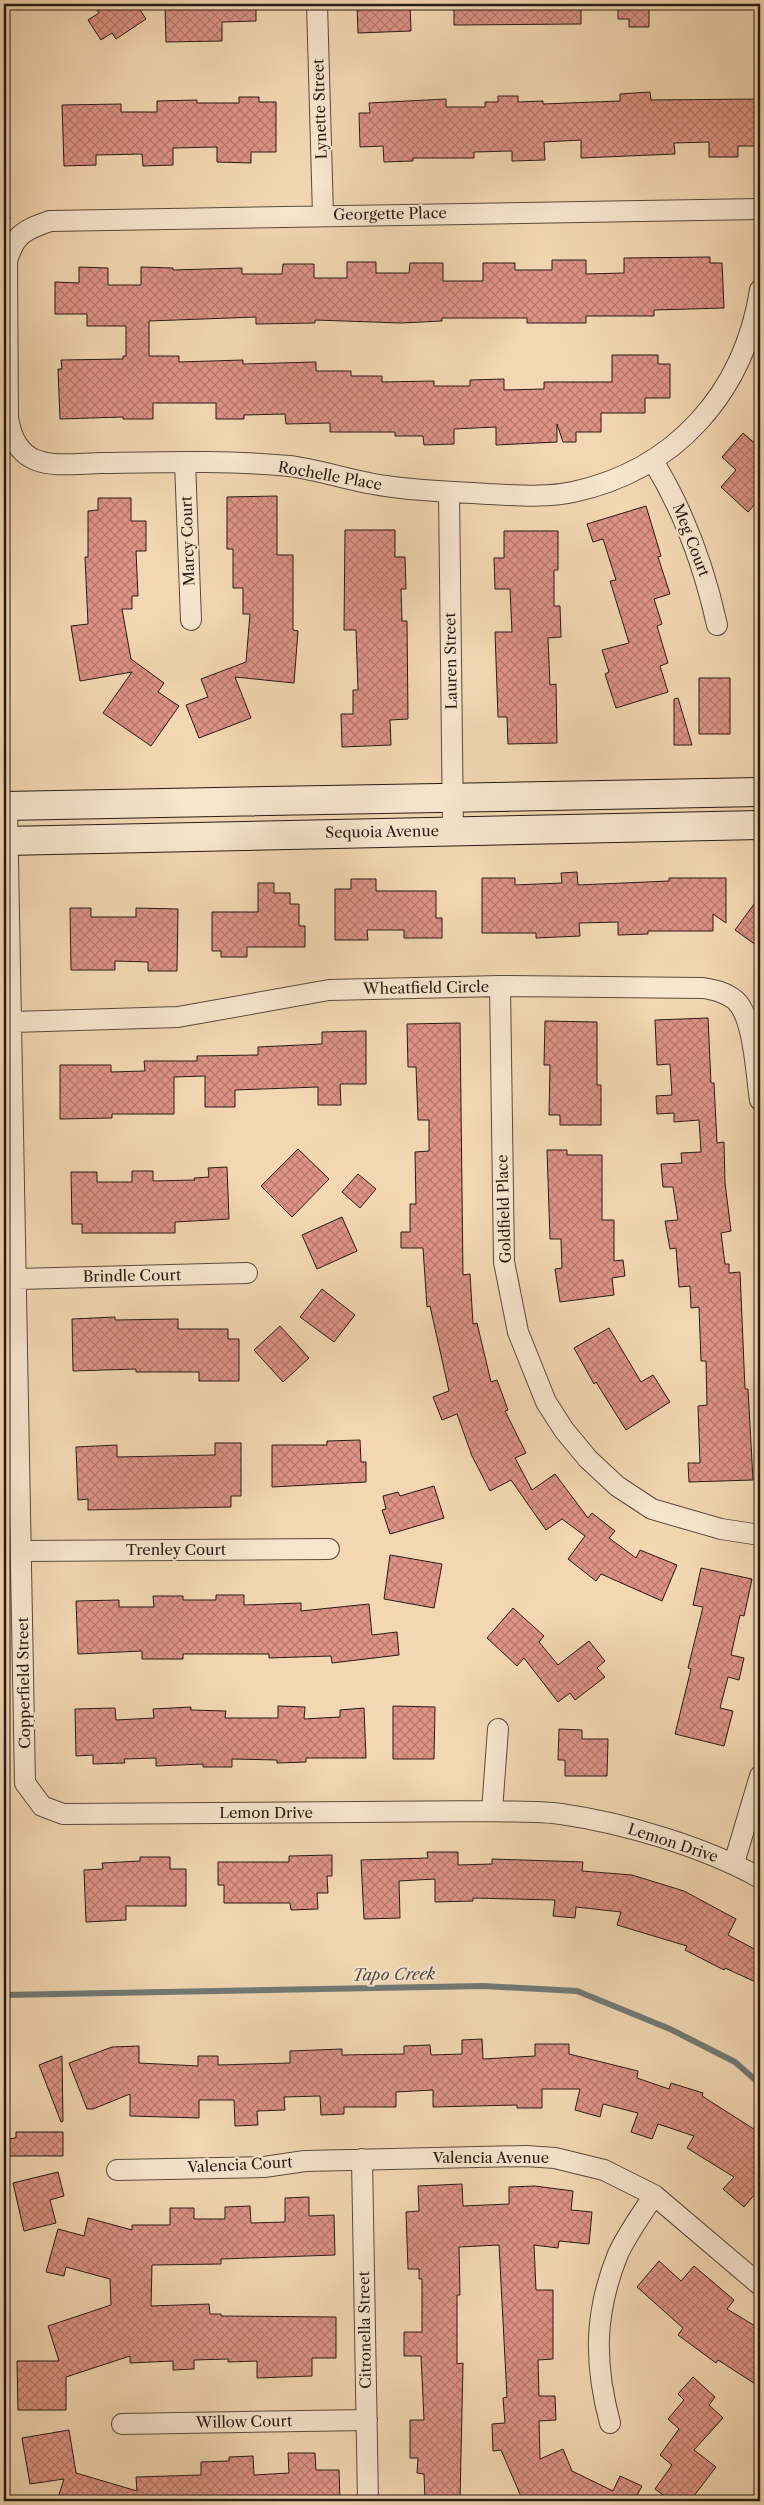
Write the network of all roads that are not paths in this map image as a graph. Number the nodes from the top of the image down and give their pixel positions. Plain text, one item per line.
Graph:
1 (317, 4) edge
2 (760, 209) edge
3 (324, 215) junction
4 (22, 233) joint
5 (760, 290) edge
6 (653, 461) junction
7 (185, 462) junction
8 (449, 492) junction
9 (191, 620) dead end
10 (717, 625) dead end
11 (760, 792) edge
12 (453, 798) junction
13 (6, 806) edge
14 (760, 825) edge
15 (453, 830) junction
16 (6, 841) edge
17 (500, 986) junction
18 (13, 1022) junction
19 (760, 1100) edge
20 (247, 1274) dead end
21 (17, 1278) junction
22 (760, 1536) edge
23 (329, 1549) dead end
24 (22, 1550) junction
25 (498, 1729) dead end
26 (760, 1776) edge
27 (42, 1806) joint
28 (492, 1811) junction
29 (734, 1863) junction
30 (760, 1878) edge
31 (362, 2159) junction
32 (117, 2170) dead end
33 (654, 2194) junction
34 (760, 2285) edge
35 (367, 2420) junction
36 (610, 2423) dead end
37 (122, 2424) dead end
38 (368, 2501) edge

1 - 3 street, Lynette Street
2 - 3 street, Georgette Place
3 - 4 street, Georgette Place
4 - 7 street, Rochelle Place
5 - 6 street, Rochelle Place
6 - 8 street, Rochelle Place
6 - 10 street, Meg Court
7 - 8 street, Rochelle Place
7 - 9 street, Marcy Court
8 - 12 street, Lauren Street
11 - 12 main road
12 - 13 main road
12 - 15 street, Lauren Street
13 - 16 street, Copperfield Street
14 - 15 main road, Sequoia Avenue
15 - 16 main road, Sequoia Avenue
16 - 18 street, Copperfield Street
17 - 18 street, Wheatfield Circle
17 - 19 street, Wheatfield Circle
17 - 22 street, Goldfield Place
18 - 21 street, Copperfield Street
20 - 21 street, Brindle Court
21 - 24 street, Copperfield Street
23 - 24 street, Trenley Court
24 - 27 street, Copperfield Street
25 - 28 street
26 - 29 street
27 - 28 street, Lemon Drive
28 - 29 street, Lemon Drive
29 - 30 street, Lemon Drive
31 - 32 street, Valencia Court
31 - 33 street, Valencia Avenue
31 - 35 street, Citronella Street
33 - 34 street, Valencia Avenue
33 - 36 street
35 - 37 street, Willow Court
35 - 38 street, Citronella Street

